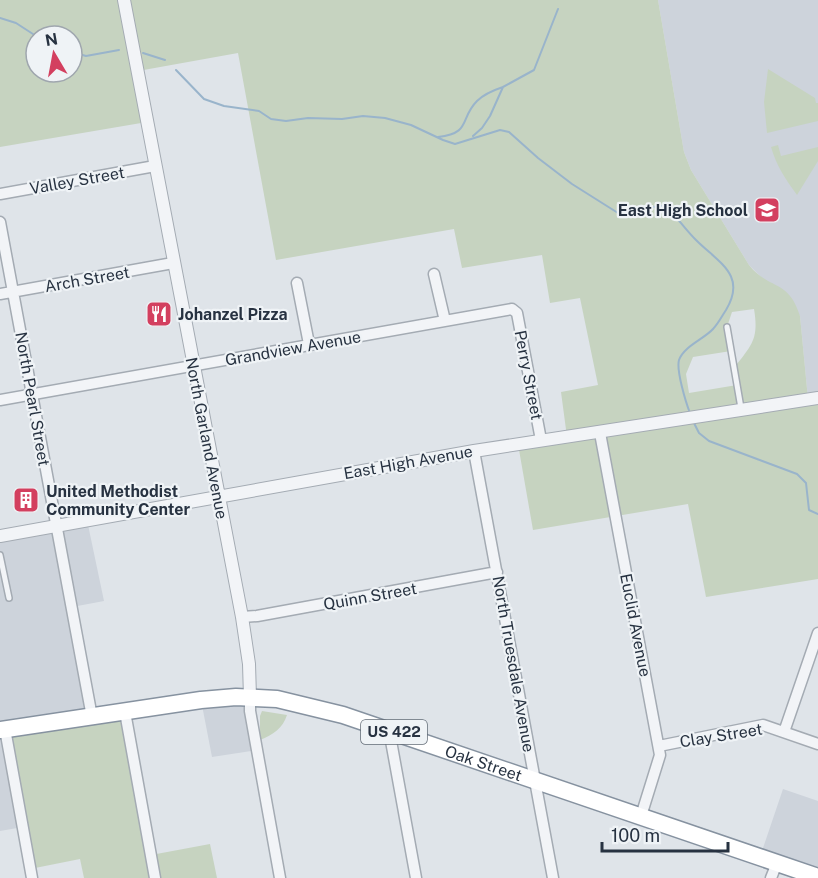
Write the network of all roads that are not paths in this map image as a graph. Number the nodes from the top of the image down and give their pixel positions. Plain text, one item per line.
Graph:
1 (124, 0) edge
2 (155, 166) junction
3 (0, 194) edge
4 (0, 222) edge
5 (173, 263) junction
6 (434, 273) dead end
7 (297, 283) dead end
8 (13, 292) junction
9 (0, 294) edge
10 (514, 310) joint
11 (445, 321) junction
12 (727, 327) dead end
13 (309, 345) junction
14 (194, 366) junction
15 (32, 394) junction
16 (818, 398) edge
17 (0, 400) edge
18 (741, 410) junction
19 (600, 433) junction
20 (541, 440) junction
21 (474, 451) junction
22 (218, 496) junction
23 (56, 525) junction
24 (0, 536) edge
25 (0, 555) edge
26 (497, 572) junction
27 (9, 598) dead end
28 (242, 617) junction
29 (818, 633) edge
30 (250, 697) junction
31 (125, 712) junction
32 (92, 717) junction
33 (2, 730) edge
34 (390, 730) junction
35 (784, 732) junction
36 (818, 744) edge
37 (658, 746) junction
38 (535, 781) junction
39 (641, 816) junction
40 (774, 870) edge
41 (818, 877) edge
42 (32, 878) edge
43 (154, 878) edge
44 (280, 878) edge
45 (416, 878) edge
46 (553, 878) edge

1 - 2 street, North Garland Avenue
2 - 3 street, Valley Street
2 - 5 street, North Garland Avenue
4 - 8 street, North Pearl Street
5 - 8 street, Arch Street
5 - 14 street, North Garland Avenue
6 - 11 street
7 - 13 street
8 - 9 street, Arch Street
8 - 15 street, North Pearl Street
10 - 11 street, Grandview Avenue
10 - 20 street, Perry Street
11 - 13 street, Grandview Avenue
12 - 18 lane
13 - 14 street, Grandview Avenue
14 - 15 street, Grandview Avenue
14 - 22 street, North Garland Avenue
15 - 17 street, Grandview Avenue
15 - 23 street, North Pearl Street
16 - 18 street, East High Avenue
18 - 19 street, East High Avenue
19 - 20 street, East High Avenue
19 - 37 street, Euclid Avenue
20 - 21 street, East High Avenue
21 - 22 street, East High Avenue
21 - 26 street, North Truesdale Avenue
22 - 23 street, East High Avenue
22 - 28 street, North Garland Avenue
23 - 24 street, East High Avenue
23 - 32 street, North Pearl Street
25 - 27 lane
26 - 28 street, Quinn Street
26 - 38 street, North Truesdale Avenue
28 - 30 street, North Garland Avenue
29 - 35 street
30 - 31 highway, Oak Street / US 422
30 - 34 highway, Oak Street / US 422
30 - 44 street, North Garland Avenue
31 - 32 highway, Oak Street / US 422
31 - 43 street
32 - 33 highway, Oak Street / US 422
33 - 42 street
34 - 38 highway, Oak Street / US 422
34 - 45 street
35 - 36 street, Clay Street
35 - 37 street, Clay Street
37 - 39 street, Euclid Avenue
38 - 39 highway, Oak Street / US 422
38 - 46 street, North Truesdale Avenue
39 - 40 highway, Oak Street / US 422
40 - 41 highway, Oak Street / US 422

